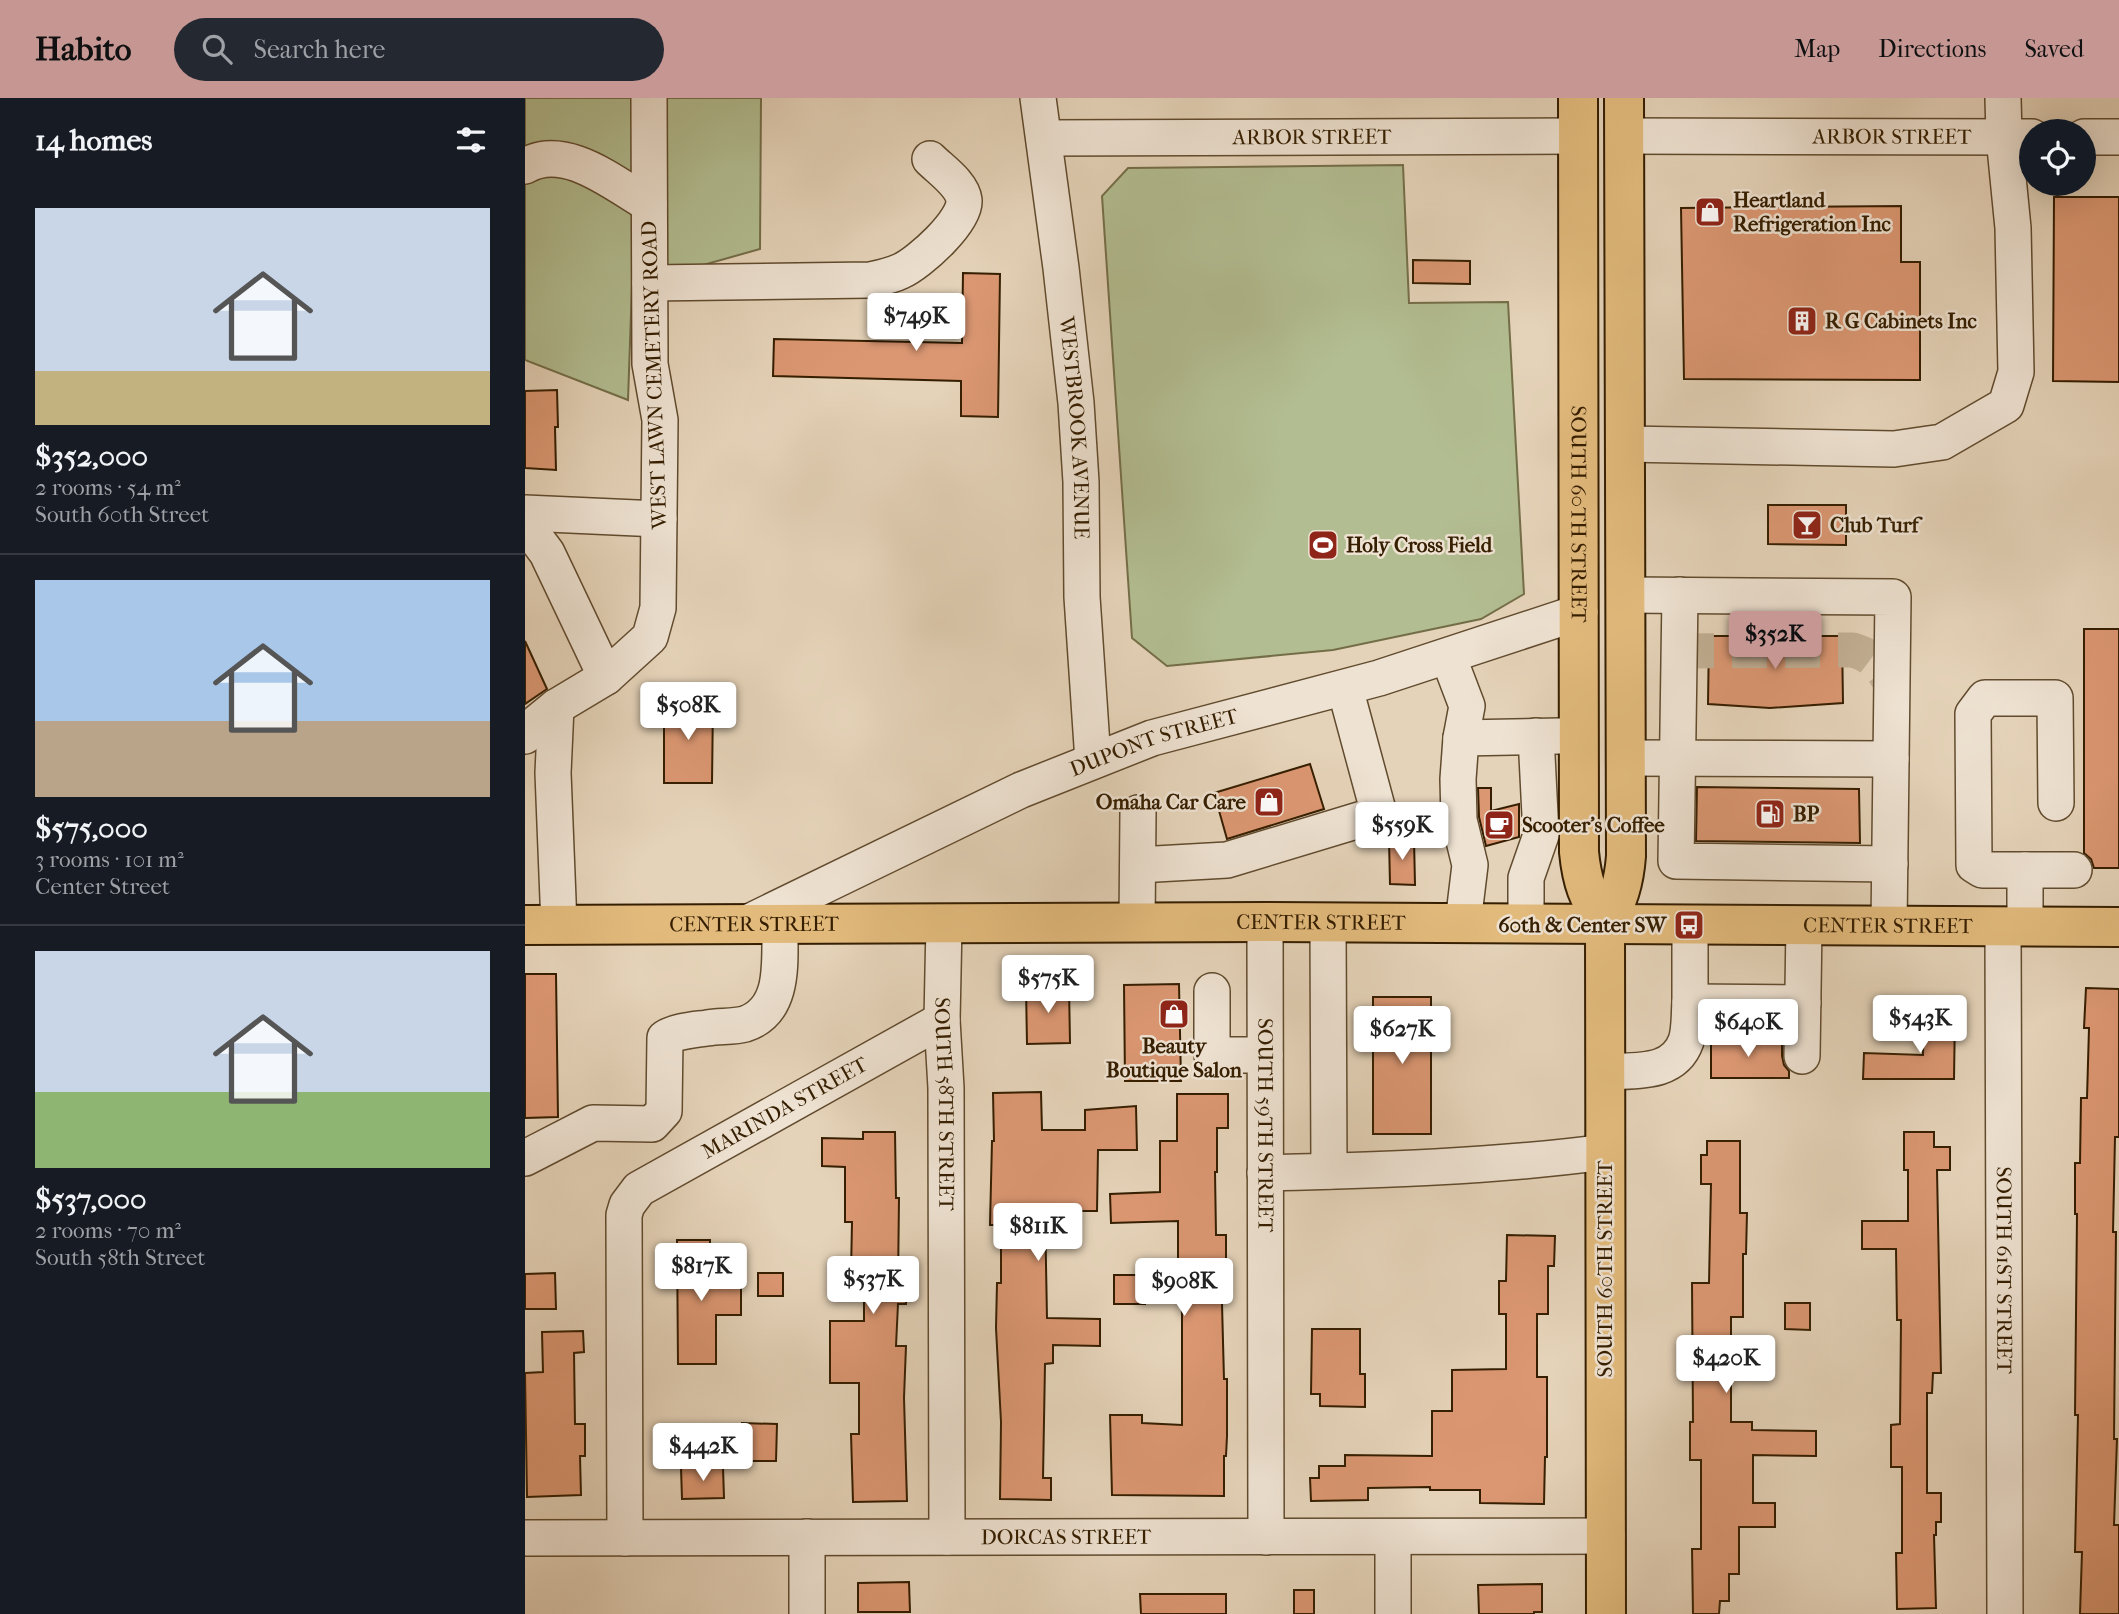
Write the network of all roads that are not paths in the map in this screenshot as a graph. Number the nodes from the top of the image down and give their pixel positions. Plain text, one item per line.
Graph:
1 (649, 98) edge
2 (1038, 98) edge
3 (1578, 98) edge
4 (1601, 98) edge
5 (1624, 98) edge
6 (2003, 98) edge
7 (1578, 136) junction
8 (1624, 136) junction
9 (2018, 137) edge
10 (2096, 137) edge
11 (2119, 137) edge
12 (1044, 138) junction
13 (930, 159) dead end
14 (525, 166) edge
15 (649, 204) junction
16 (650, 283) junction
17 (1625, 341) junction
18 (1626, 444) junction
19 (525, 513) edge
20 (659, 519) junction
21 (525, 530) edge
22 (1627, 595) junction
23 (1680, 595) junction
24 (1580, 612) junction
25 (1448, 656) junction
26 (606, 677) junction
27 (1345, 688) junction
28 (556, 707) junction
29 (525, 736) edge
30 (1536, 736) junction
31 (1580, 736) junction
32 (1461, 738) junction
33 (1626, 758) junction
34 (1677, 758) junction
35 (1891, 759) junction
36 (1093, 761) junction
37 (2056, 803) dead end
38 (1138, 813) dead end
39 (1890, 864) junction
40 (1138, 865) junction
41 (2025, 870) junction
42 (2074, 870) dead end
43 (1265, 922) junction
44 (763, 923) junction
45 (1137, 923) junction
46 (1328, 923) junction
47 (1463, 923) junction
48 (1526, 923) junction
49 (944, 924) junction
50 (1605, 924) junction
51 (1690, 924) junction
52 (542, 925) edge
53 (1804, 925) junction
54 (1889, 925) junction
55 (2014, 927) junction
56 (2119, 927) edge
57 (1212, 991) dead end
58 (1689, 1002) junction
59 (1804, 1003) junction
60 (941, 1020) junction
61 (1265, 1055) junction
62 (1803, 1056) dead end
63 (1606, 1072) junction
64 (1605, 1152) junction
65 (525, 1158) edge
66 (1329, 1171) junction
67 (1265, 1173) junction
68 (1392, 1536) junction
69 (1607, 1536) junction
70 (807, 1537) junction
71 (947, 1537) junction
72 (1266, 1537) junction
73 (525, 1538) edge
74 (625, 1538) junction
75 (807, 1614) edge
76 (1393, 1614) edge
77 (1607, 1614) edge
78 (2004, 1614) edge

1 - 15 street, WEST LAWN CEMETERY ROAD
2 - 12 street, WESTBROOK AVENUE
3 - 7 main road, SOUTH 60TH STREET
4 - 8 main road
5 - 8 main road, SOUTH 60TH STREET
6 - 9 street
7 - 12 street, ARBOR STREET
7 - 17 main road
7 - 24 main road, SOUTH 60TH STREET
8 - 9 street, ARBOR STREET
8 - 17 main road, SOUTH 60TH STREET
9 - 18 street
10 - 11 street
12 - 36 street, WESTBROOK AVENUE
13 - 16 street
14 - 15 street, WEST LAWN CEMETERY ROAD
15 - 16 street, WEST LAWN CEMETERY ROAD
16 - 20 street, WEST LAWN CEMETERY ROAD
17 - 18 main road, SOUTH 60TH STREET
18 - 22 main road, SOUTH 60TH STREET
19 - 20 street
20 - 26 street, WEST LAWN CEMETERY ROAD
21 - 26 street
22 - 23 street
22 - 33 main road, SOUTH 60TH STREET
23 - 34 street
23 - 35 street
24 - 25 street, DUPONT STREET
24 - 31 main road, SOUTH 60TH STREET
25 - 27 street, DUPONT STREET
25 - 32 street
26 - 28 street, WEST LAWN CEMETERY ROAD
27 - 36 street, DUPONT STREET
27 - 40 street
28 - 29 street, WEST LAWN CEMETERY ROAD
28 - 52 street
30 - 31 street
30 - 32 street
30 - 48 street
31 - 50 main road, SOUTH 60TH STREET
32 - 47 street
33 - 34 street
33 - 50 main road, SOUTH 60TH STREET
34 - 35 street
34 - 39 street
35 - 39 street
36 - 44 street, DUPONT STREET
37 - 41 street
38 - 40 street
39 - 54 street
40 - 45 street
41 - 42 street
41 - 55 street, SOUTH 61ST STREET
43 - 45 main road, CENTER STREET
43 - 46 main road, CENTER STREET
43 - 61 street, SOUTH 59TH STREET
44 - 49 main road, CENTER STREET
44 - 52 main road, CENTER STREET
44 - 65 street
45 - 49 main road, CENTER STREET
46 - 47 main road, CENTER STREET
46 - 66 street
47 - 48 main road, CENTER STREET
48 - 50 main road, CENTER STREET
49 - 60 street, SOUTH 58TH STREET
50 - 51 main road, CENTER STREET
50 - 63 main road, SOUTH 60TH STREET
51 - 53 main road, CENTER STREET
51 - 58 street
53 - 54 main road, CENTER STREET
53 - 59 street
54 - 55 main road, CENTER STREET
55 - 56 main road, CENTER STREET
55 - 78 street, SOUTH 61ST STREET
57 - 61 street
58 - 59 street
58 - 63 street
59 - 62 street
60 - 71 street, SOUTH 58TH STREET
60 - 74 street, MARINDA STREET
61 - 67 street, SOUTH 59TH STREET
63 - 64 main road, SOUTH 60TH STREET
64 - 66 street
64 - 69 main road, SOUTH 60TH STREET
66 - 67 street
67 - 72 street, SOUTH 59TH STREET
68 - 69 street, DORCAS STREET
68 - 72 street, DORCAS STREET
68 - 76 street
69 - 77 main road, SOUTH 60TH STREET
70 - 71 street, DORCAS STREET
70 - 74 street, DORCAS STREET
70 - 75 street
71 - 72 street, DORCAS STREET
73 - 74 street, DORCAS STREET

